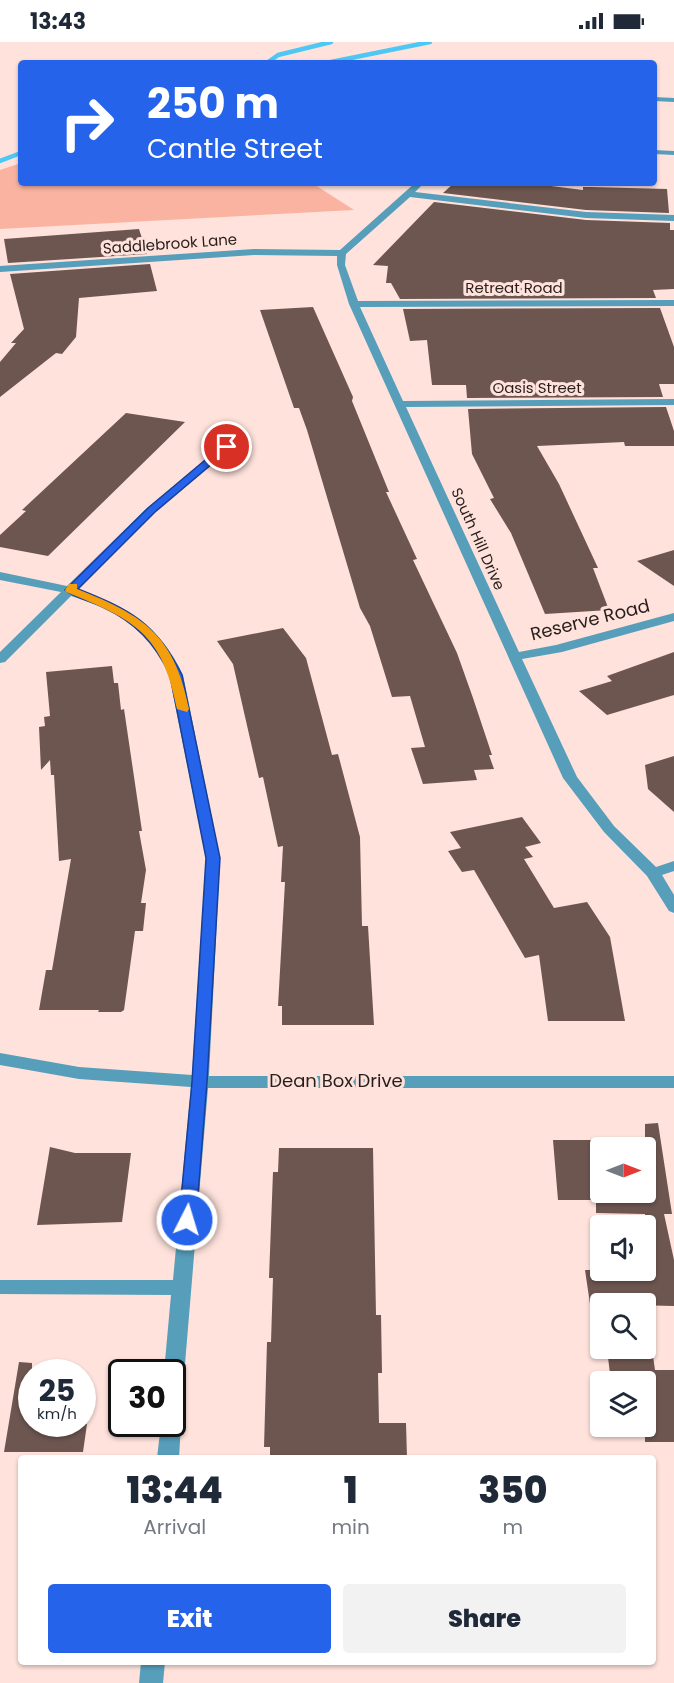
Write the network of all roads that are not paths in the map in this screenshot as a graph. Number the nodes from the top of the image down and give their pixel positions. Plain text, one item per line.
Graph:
1 (657, 99) edge
2 (674, 100) edge
3 (657, 152) edge
4 (674, 153) edge
5 (417, 186) edge
6 (409, 194) junction
7 (674, 218) edge
8 (342, 253) junction
9 (0, 269) edge
10 (674, 303) edge
11 (354, 304) junction
12 (674, 402) edge
13 (401, 404) junction
14 (227, 447) dead end
15 (0, 576) edge
16 (70, 590) junction
17 (674, 617) edge
18 (515, 657) junction
19 (0, 659) edge
20 (674, 866) edge
21 (653, 873) junction
22 (674, 908) edge
23 (0, 1059) edge
24 (200, 1082) junction
25 (674, 1082) edge
26 (0, 1287) edge
27 (181, 1288) junction
28 (175, 1359) edge
29 (170, 1437) edge
30 (168, 1455) edge
31 (153, 1665) edge
32 (151, 1683) edge

1 - 2 street
3 - 4 street
5 - 6 street
6 - 7 street
6 - 8 street
8 - 9 street, Saddlebrook Lane
8 - 11 street, South Hill Drive
10 - 11 street, Retreat Road
11 - 13 street, South Hill Drive
12 - 13 street, Oasis Street
13 - 18 street, South Hill Drive
14 - 16 street
15 - 16 street
16 - 19 street
16 - 24 street
17 - 18 street, Reserve Road
18 - 21 street, South Hill Drive
20 - 21 street
21 - 22 street, South Hill Drive
23 - 24 street, Dean Box Drive
24 - 25 street, Dean Box Drive
24 - 27 street
26 - 27 street
27 - 28 street
29 - 30 street
31 - 32 street

